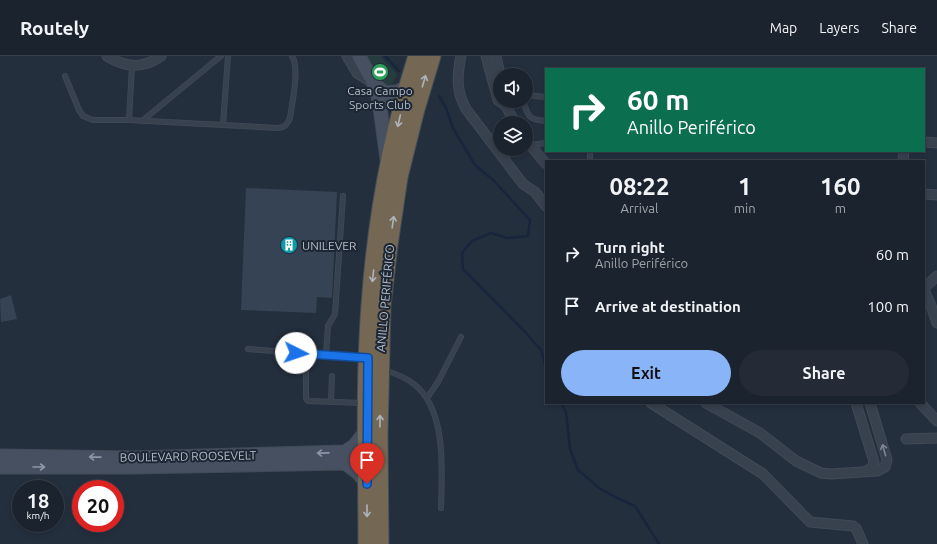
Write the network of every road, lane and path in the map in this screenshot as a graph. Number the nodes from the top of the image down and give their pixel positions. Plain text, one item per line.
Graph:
1 (107, 56) edge
2 (161, 56) edge
3 (221, 56) edge
4 (228, 56) edge
5 (292, 56) edge
6 (347, 56) edge
7 (359, 56) edge
8 (417, 56) edge
9 (432, 56) edge
10 (461, 56) edge
11 (486, 56) edge
12 (496, 56) edge
13 (132, 66) junction
14 (499, 68) edge
15 (65, 76) dead end
16 (493, 82) edge
17 (374, 84) junction
18 (407, 87) junction
19 (533, 96) edge
20 (545, 97) edge
21 (525, 108) edge
22 (129, 120) junction
23 (142, 121) junction
24 (545, 121) edge
25 (223, 125) junction
26 (925, 142) edge
27 (533, 143) edge
28 (545, 143) edge
29 (937, 143) edge
30 (533, 150) edge
31 (545, 163) edge
32 (388, 170) junction
33 (925, 194) edge
34 (937, 195) edge
35 (343, 196) dead end
36 (545, 205) edge
37 (937, 276) edge
38 (925, 288) edge
39 (925, 291) edge
40 (937, 323) edge
41 (462, 337) dead end
42 (248, 349) dead end
43 (326, 355) junction
44 (374, 363) junction
45 (289, 370) dead end
46 (332, 376) dead end
47 (427, 398) junction
48 (332, 402) junction
49 (367, 403) junction
50 (653, 404) edge
51 (708, 404) edge
52 (856, 404) edge
53 (870, 404) edge
54 (921, 404) edge
55 (937, 421) edge
56 (367, 430) junction
57 (937, 438) edge
58 (906, 439) dead end
59 (0, 456) edge
60 (345, 458) junction
61 (0, 467) edge
62 (864, 472) junction
63 (367, 484) junction
64 (441, 508) dead end
65 (367, 544) edge
66 (380, 544) edge
67 (864, 544) edge

1 - 13 street
2 - 13 street
3 - 23 lane
4 - 25 lane
5 - 25 lane
6 - 17 street
7 - 17 main road
8 - 18 highway, ANILLO PERIFÉRICO
44 -> 9 highway, ANILLO PERIFÉRICO
10 - 36 street
11 - 16 street
12 - 14 street
13 - 22 lane
15 - 22 lane
17 - 18 main road
17 - 32 main road
18 -> 32 highway, ANILLO PERIFÉRICO
19 - 20 lane
21 - 24 lane
22 - 23 lane
23 - 25 lane
26 - 29 street
27 - 28 lane
30 - 31 street
32 -> 44 highway, ANILLO PERIFÉRICO
33 - 34 street
35 - 43 lane
37 - 38 street
39 - 40 street
41 - 47 lane
42 - 43 lane
43 - 44 lane
44 - 47 lane
44 - 49 highway, ANILLO PERIFÉRICO
66 -> 44 highway, ANILLO PERIFÉRICO
45 - 48 lane
46 - 48 lane
47 - 64 lane
48 - 49 lane
49 - 56 highway, ANILLO PERIFÉRICO
50 - 67 street
51 - 62 street
52 - 62 street
62 -> 53 street
54 - 55 street
56 - 60 main road
56 - 63 highway, ANILLO PERIFÉRICO
57 - 58 street
60 -> 59 main road, BOULEVARD ROOSEVELT
61 -> 60 main road, BOULEVARD ROOSEVELT
60 - 63 main road
63 -> 65 highway, ANILLO PERIFÉRICO

